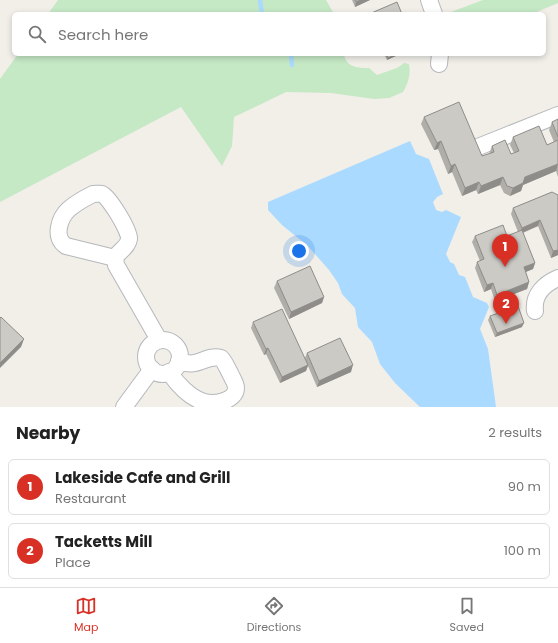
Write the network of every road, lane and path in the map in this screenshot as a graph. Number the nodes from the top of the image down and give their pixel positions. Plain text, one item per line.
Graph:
1 (429, 0) edge
2 (433, 12) edge
3 (558, 115) edge
4 (478, 147) edge
5 (115, 258) junction
6 (558, 278) edge
7 (536, 311) dead end
8 (159, 340) junction
9 (152, 370) junction
10 (124, 407) edge

1 - 2 street
3 - 4 street
5 - 5 street
5 - 8 street
6 - 7 street
8 - 9 street
8 - 9 street
9 - 10 street

